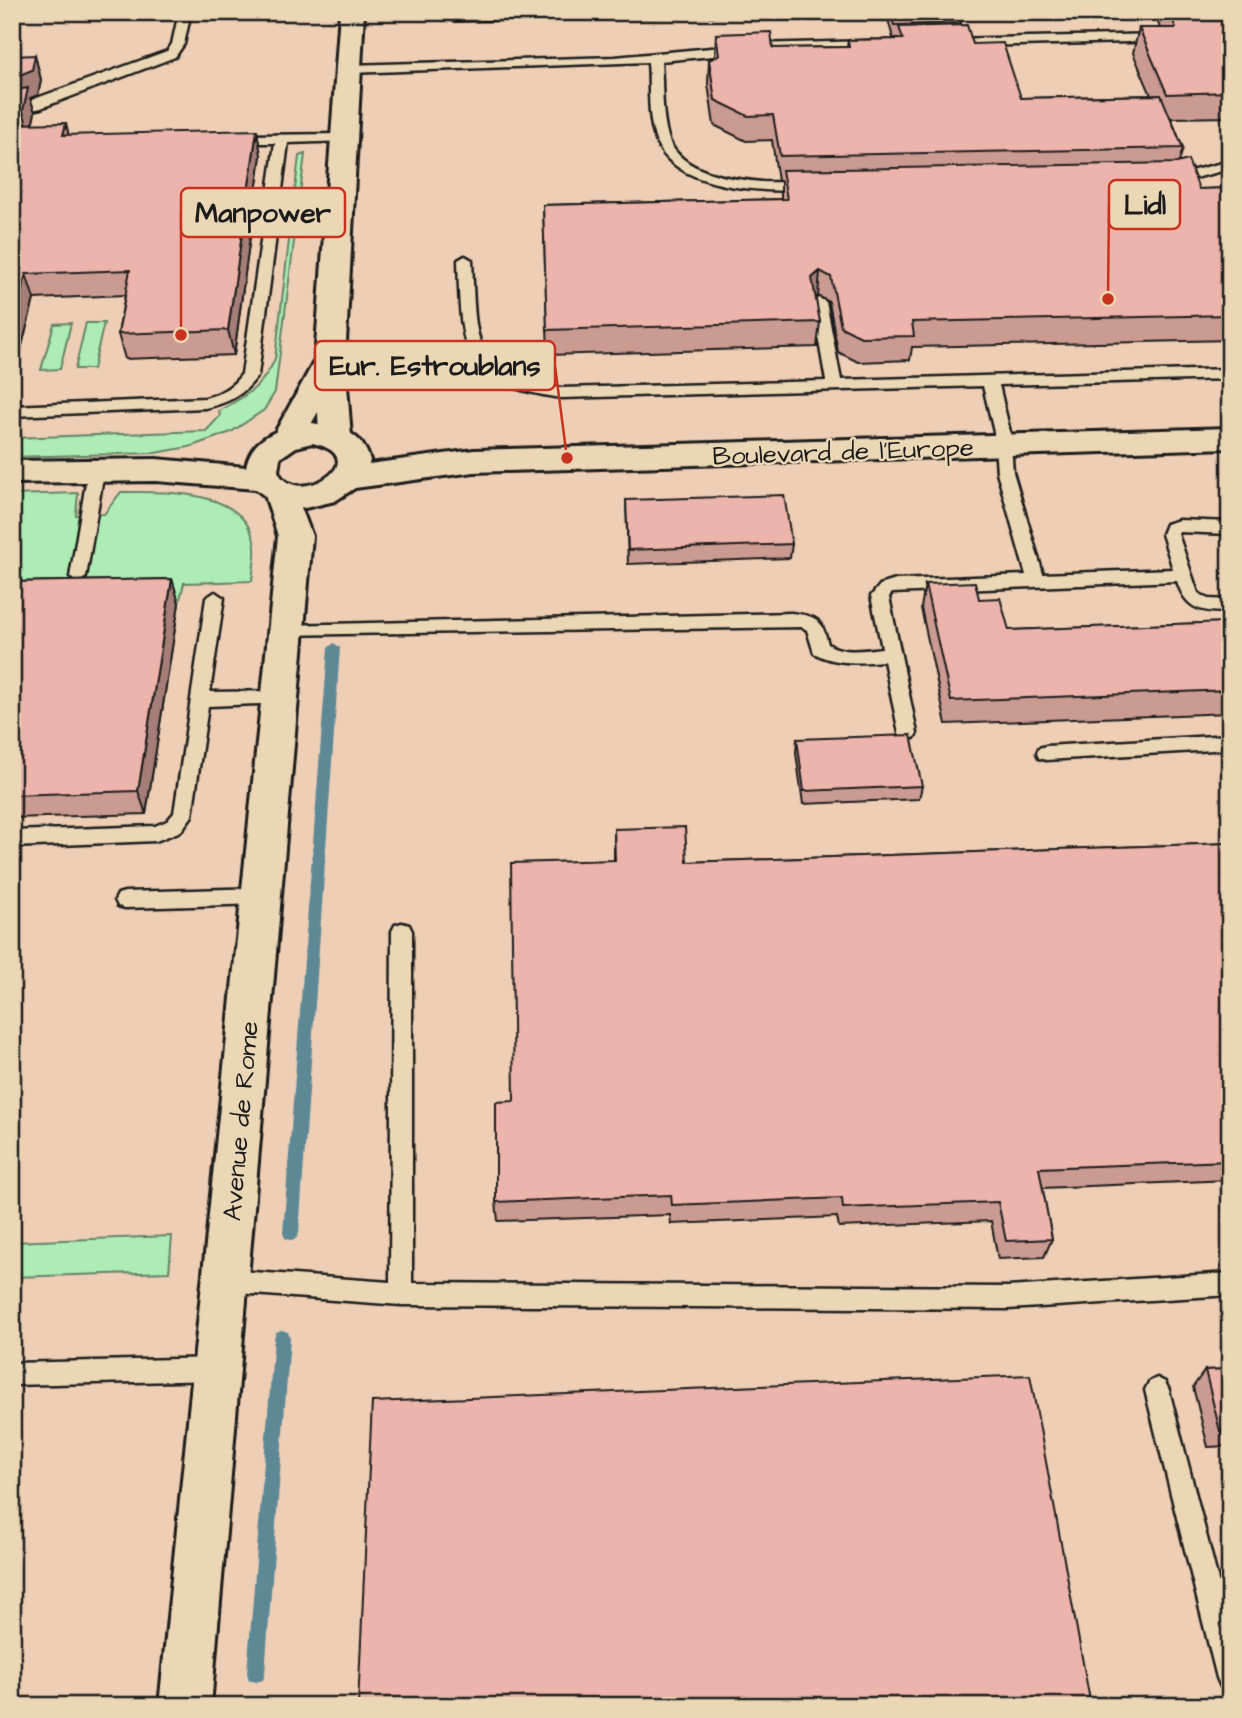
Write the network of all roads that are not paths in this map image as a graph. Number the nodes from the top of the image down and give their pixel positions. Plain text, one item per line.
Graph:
1 (185, 12) edge
2 (352, 12) edge
3 (1175, 38) edge
4 (931, 44) edge
5 (890, 45) edge
6 (654, 59) junction
7 (349, 69) junction
8 (12, 111) edge
9 (344, 138) junction
10 (282, 139) junction
11 (215, 140) edge
12 (1230, 165) edge
13 (1156, 181) edge
14 (814, 187) edge
15 (466, 260) dead end
16 (818, 302) edge
17 (330, 360) junction
18 (1230, 374) edge
19 (990, 381) junction
20 (834, 386) junction
21 (12, 411) edge
22 (1224, 440) edge
23 (1003, 447) junction
24 (341, 463) junction
25 (275, 465) junction
26 (96, 471) junction
27 (12, 472) edge
28 (1230, 528) edge
29 (295, 536) junction
30 (1184, 575) junction
31 (78, 577) dead end
32 (1036, 581) junction
33 (215, 598) dead end
34 (1230, 606) edge
35 (286, 631) junction
36 (892, 654) junction
37 (280, 698) junction
38 (200, 699) junction
39 (908, 733) edge
40 (1230, 742) edge
41 (1046, 753) dead end
42 (12, 839) edge
43 (261, 896) junction
44 (125, 900) dead end
45 (402, 931) dead end
46 (225, 1281) junction
47 (1230, 1284) edge
48 (401, 1294) junction
49 (216, 1369) junction
50 (12, 1374) edge
51 (1157, 1390) dead end
52 (1230, 1678) edge
53 (185, 1706) edge

1 - 8 lane
2 - 7 street
3 - 4 lane
5 - 6 lane
6 - 7 lane
6 - 14 lane
7 - 9 street
9 - 10 lane
9 - 17 street
10 - 11 lane
10 - 21 lane
12 - 13 lane
15 - 20 lane
16 - 20 lane
17 - 24 street
17 - 25 street
18 - 19 lane
19 - 20 lane
19 - 23 lane
22 - 23 street, Boulevard de l'Europe
23 - 24 street, Boulevard de l'Europe
23 - 32 lane
24 - 25 street
24 - 25 street
24 - 29 street
25 - 26 street
25 - 29 street, Avenue de Rome
26 - 27 street
26 - 31 lane
28 - 30 lane
29 - 35 street, Avenue de Rome
30 - 32 lane
30 - 34 lane
32 - 36 lane
33 - 38 lane
35 - 36 lane
35 - 37 street, Avenue de Rome
36 - 39 lane
37 - 38 lane
37 - 43 street, Avenue de Rome
38 - 42 lane
40 - 41 lane
43 - 44 lane
43 - 46 street, Avenue de Rome
45 - 48 lane
46 - 48 lane
46 - 49 street, Avenue de Rome
47 - 48 lane
49 - 50 lane
49 - 53 street, Avenue de Rome
51 - 52 lane

